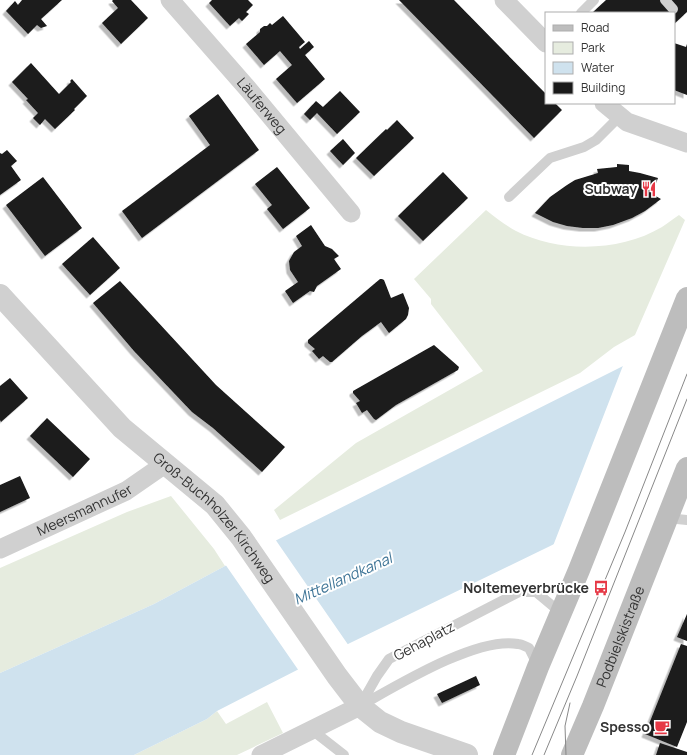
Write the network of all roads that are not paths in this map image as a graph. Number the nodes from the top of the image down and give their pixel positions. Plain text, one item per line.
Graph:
1 (170, 0) edge
2 (504, 0) edge
3 (594, 0) edge
4 (665, 0) edge
5 (673, 9) dead end
6 (582, 12) edge
7 (545, 42) edge
8 (605, 104) edge
9 (620, 116) junction
10 (687, 143) edge
11 (509, 197) dead end
12 (351, 213) dead end
13 (0, 295) edge
14 (684, 305) edge
15 (165, 464) junction
16 (687, 468) edge
17 (675, 516) edge
18 (0, 549) edge
19 (561, 613) junction
20 (538, 667) junction
21 (360, 706) junction
22 (312, 730) junction
23 (261, 755) edge
24 (344, 755) edge
25 (467, 755) edge
26 (504, 755) edge
27 (572, 755) edge

1 - 12 street, Läuferweg
2 - 7 street
3 - 6 lane
4 - 5 lane
8 - 9 street
9 - 10 street
9 - 11 lane
13 - 15 street, Groß-Buchholzer Kirchweg
14 - 19 main road
15 - 18 street, Meersmannufer
15 - 21 street, Groß-Buchholzer Kirchweg
16 - 17 main road
17 - 27 main road, Podbielskistraße
19 - 20 main road
19 - 21 lane, Gehaplatz
20 - 21 lane, Gehaplatz
20 - 26 main road
21 - 22 street
21 - 25 street, Groß-Buchholzer Kirchweg
22 - 23 street
22 - 24 lane

